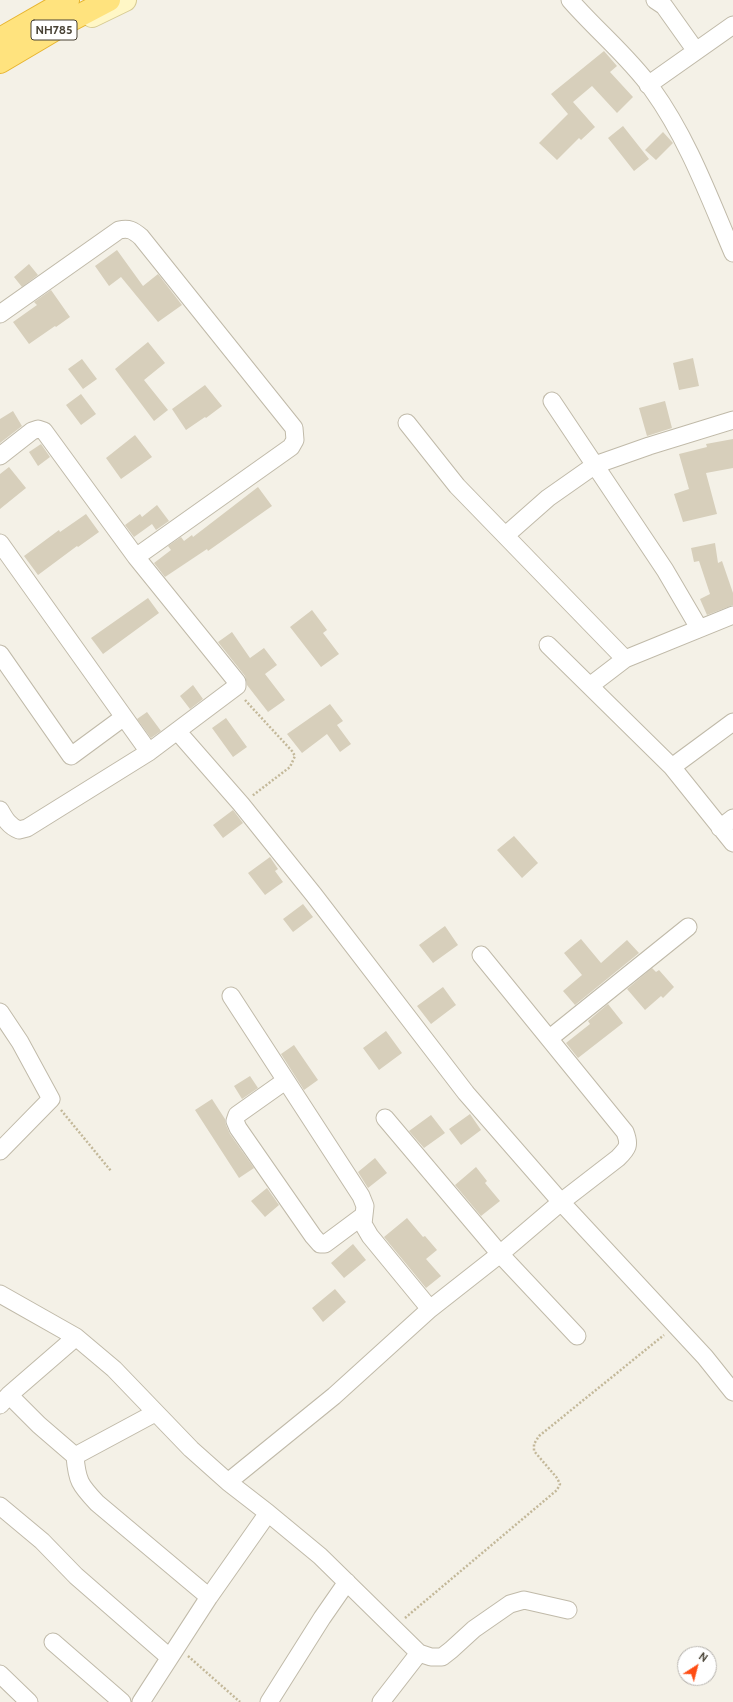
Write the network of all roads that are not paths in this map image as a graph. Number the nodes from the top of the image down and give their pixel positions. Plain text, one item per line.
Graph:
1 (54, 0) edge
2 (68, 0) edge
3 (109, 0) edge
4 (126, 0) edge
5 (655, 0) edge
6 (572, 1) edge
7 (733, 25) edge
8 (0, 31) edge
9 (0, 39) edge
10 (696, 51) junction
11 (0, 62) edge
12 (0, 70) edge
13 (648, 85) junction
14 (733, 253) edge
15 (0, 314) edge
16 (552, 401) dead end
17 (733, 420) edge
18 (407, 423) dead end
19 (0, 456) edge
20 (595, 465) junction
21 (506, 535) junction
22 (0, 542) edge
23 (136, 557) junction
24 (733, 615) edge
25 (700, 628) junction
26 (548, 645) dead end
27 (0, 654) edge
28 (625, 659) junction
29 (591, 685) junction
30 (124, 717) junction
31 (733, 722) edge
32 (178, 732) junction
33 (149, 752) junction
34 (672, 767) junction
35 (0, 810) edge
36 (726, 823) edge
37 (733, 843) edge
38 (688, 927) dead end
39 (481, 955) dead end
40 (230, 996) dead end
41 (0, 1012) edge
42 (550, 1038) junction
43 (285, 1081) junction
44 (385, 1118) dead end
45 (0, 1151) edge
46 (561, 1202) junction
47 (364, 1215) junction
48 (500, 1254) junction
49 (0, 1294) edge
50 (430, 1309) junction
51 (577, 1336) dead end
52 (76, 1337) junction
53 (733, 1392) edge
54 (5, 1400) edge
55 (155, 1413) junction
56 (75, 1456) junction
57 (228, 1482) junction
58 (0, 1506) edge
59 (268, 1513) junction
60 (346, 1582) junction
61 (210, 1597) junction
62 (568, 1610) dead end
63 (53, 1642) dead end
64 (173, 1652) junction
65 (419, 1653) junction
66 (0, 1674) edge
67 (30, 1702) edge
68 (122, 1702) edge
69 (141, 1702) edge
70 (269, 1702) edge
71 (381, 1702) edge

1 - 8 main road
2 - 9 highway, NH785
3 - 11 highway, NH785
4 - 12 main road
5 - 10 street
6 - 13 street
7 - 10 street
10 - 13 street
13 - 14 street
15 - 23 street
16 - 20 street
17 - 20 street
18 - 21 street
19 - 23 street
20 - 21 street
20 - 25 street
21 - 28 street
22 - 30 street
23 - 32 street
24 - 25 street
25 - 28 street
26 - 29 street
27 - 30 street
28 - 29 street
29 - 34 street
30 - 33 street
31 - 34 street
32 - 33 street
32 - 46 street
33 - 35 street
34 - 36 street
36 - 37 street
38 - 42 street
39 - 42 street
40 - 43 street
41 - 45 street
42 - 46 street
43 - 47 street
43 - 47 street
44 - 48 street
46 - 48 street
46 - 53 street
47 - 50 street
48 - 50 street
48 - 51 street
49 - 52 street
50 - 57 street
52 - 54 street
52 - 55 street
54 - 56 street
55 - 56 street
55 - 57 street
56 - 61 street
57 - 59 street
58 - 64 street
59 - 60 street
59 - 61 street
60 - 65 street
60 - 70 street
61 - 64 street
62 - 65 street
63 - 68 street
64 - 69 street
65 - 71 street
66 - 67 street

